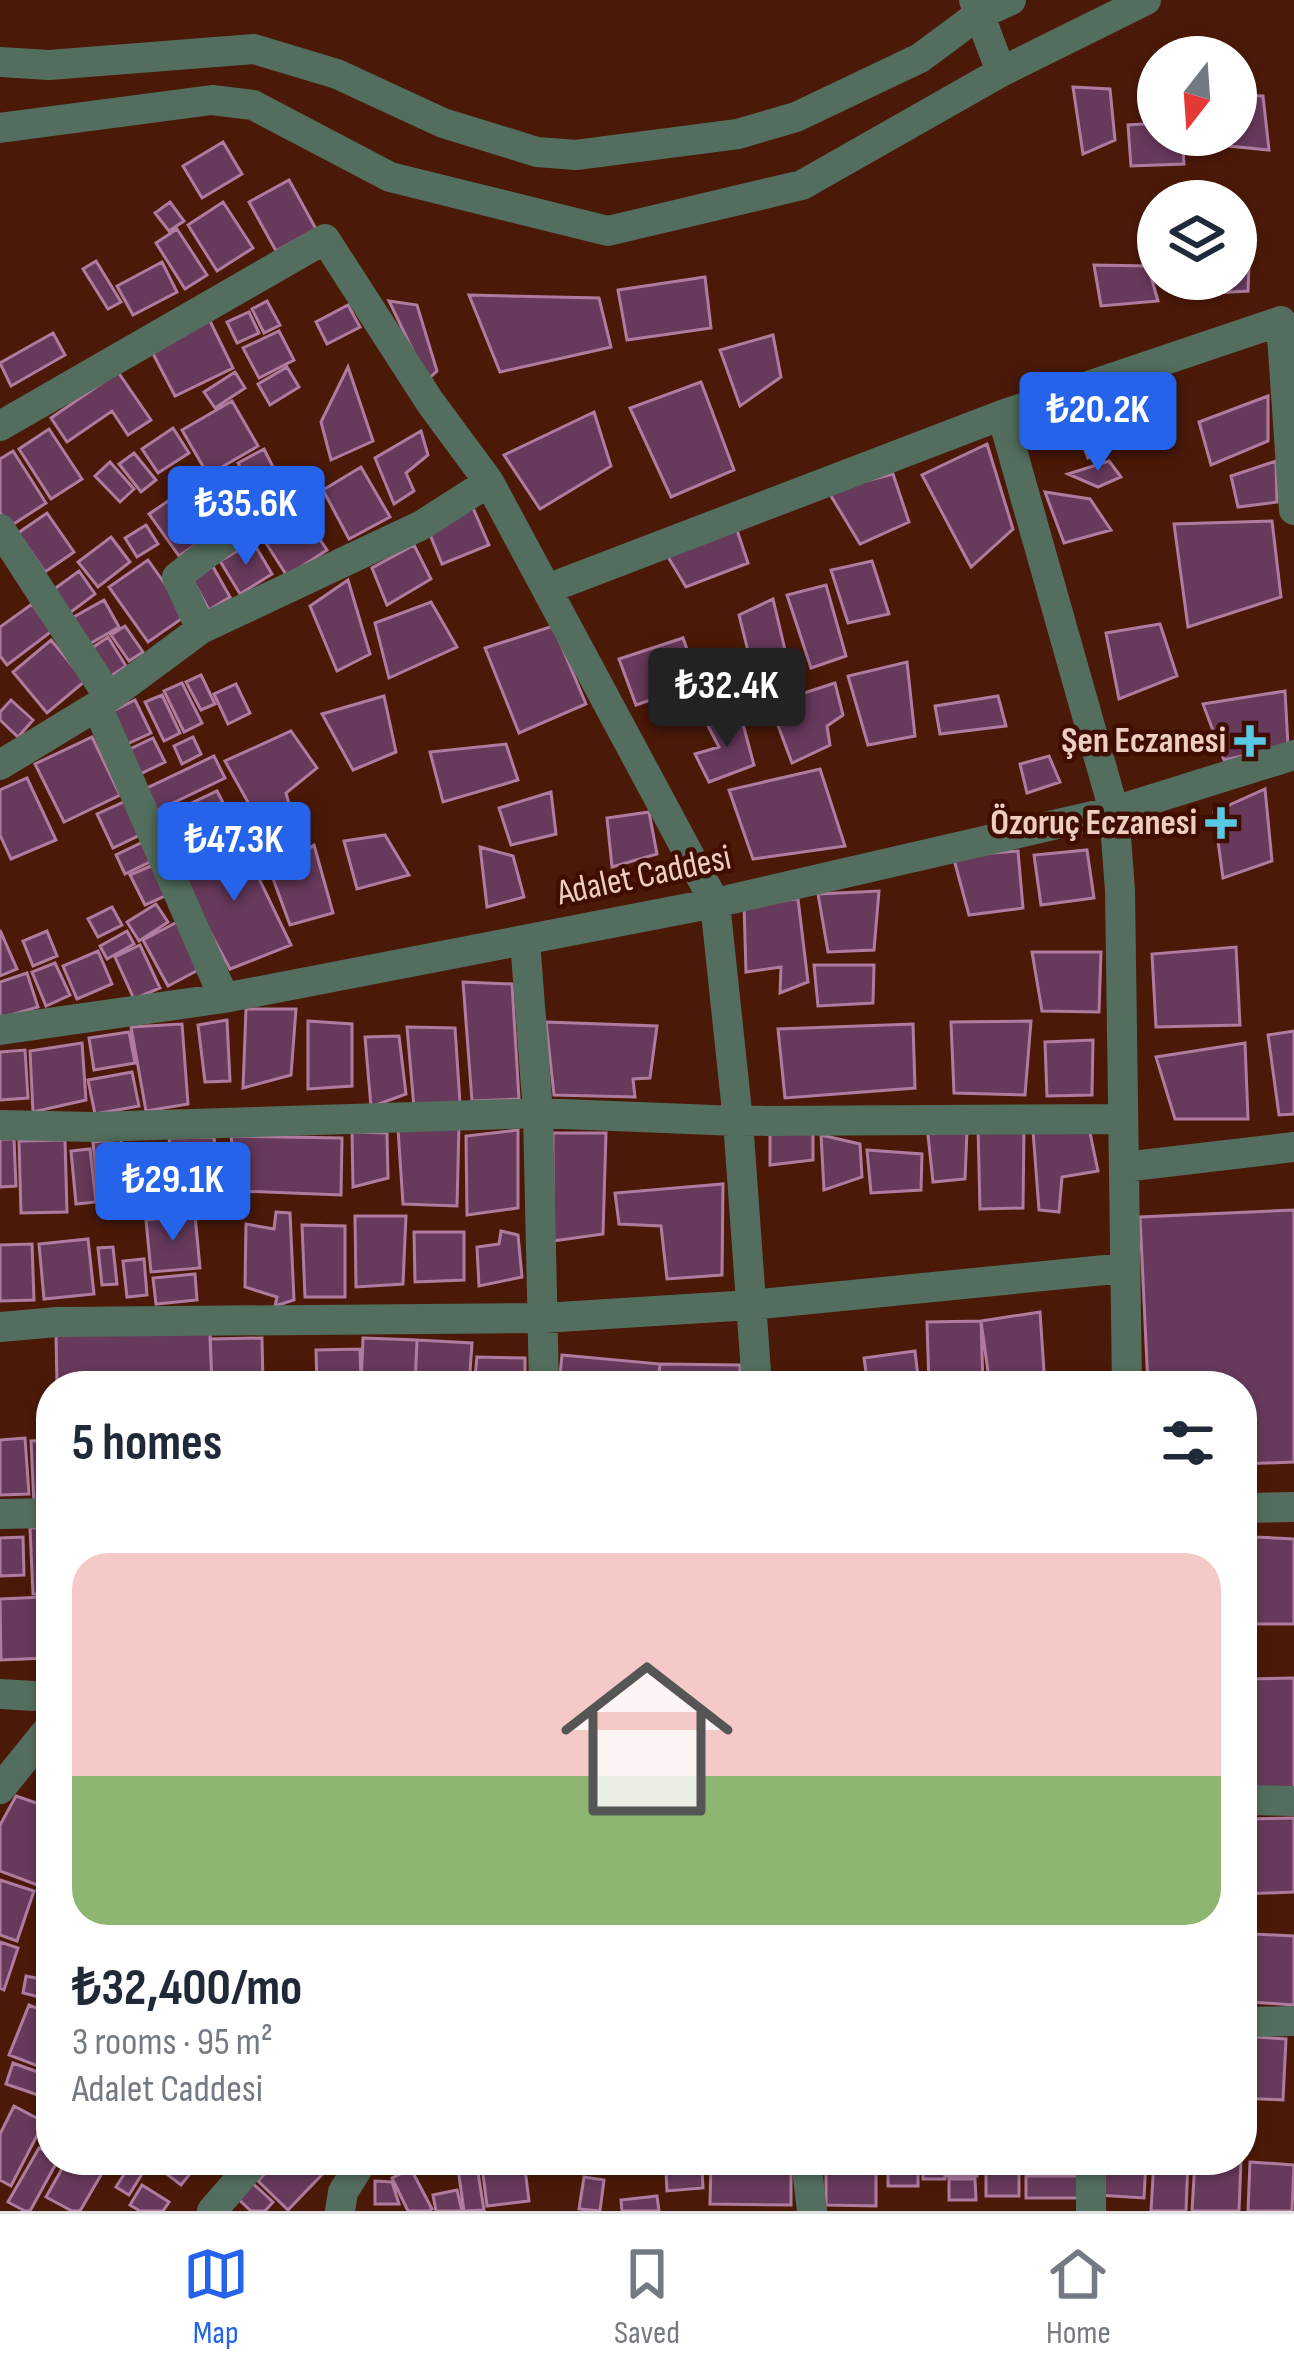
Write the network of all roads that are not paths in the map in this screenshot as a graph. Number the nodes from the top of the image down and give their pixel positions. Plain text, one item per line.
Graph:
1 (1011, 0) edge
2 (1146, 0) edge
3 (976, 8) edge
4 (0, 62) edge
5 (1001, 72) junction
6 (0, 128) edge
7 (1003, 415) junction
8 (0, 426) edge
9 (489, 482) junction
10 (263, 510) dead end
11 (1294, 510) edge
12 (0, 529) edge
13 (547, 589) junction
14 (201, 628) junction
15 (103, 702) junction
16 (1294, 755) edge
17 (0, 765) edge
18 (1114, 811) junction
19 (715, 902) junction
20 (525, 940) junction
21 (224, 998) junction
22 (0, 1030) edge
23 (538, 1113) junction
24 (1123, 1119) junction
25 (738, 1120) junction
26 (0, 1125) edge
27 (1294, 1147) edge
28 (1124, 1167) junction
29 (1125, 1268) junction
30 (751, 1305) junction
31 (543, 1318) junction
32 (0, 1327) edge
33 (544, 1371) edge
34 (756, 1371) edge
35 (1126, 1371) edge
36 (1257, 1508) edge
37 (1294, 1508) edge
38 (36, 1513) edge
39 (0, 1514) edge
40 (0, 1694) edge
41 (36, 1696) edge
42 (36, 1745) edge
43 (0, 1789) edge
44 (1257, 1800) edge
45 (1294, 1801) edge
46 (1257, 2021) edge
47 (1294, 2021) edge
48 (243, 2175) edge
49 (357, 2175) edge
50 (808, 2175) edge
51 (1091, 2175) edge
52 (345, 2205) edge
53 (212, 2211) edge
54 (812, 2211) edge
55 (1091, 2211) edge

1 - 3 street
2 - 5 street
3 - 4 street
3 - 5 street
5 - 6 street
7 - 11 street
7 - 13 street
7 - 18 street
8 - 9 street
9 - 13 street
9 - 14 street
10 - 14 street
12 - 15 street
13 - 19 street
14 - 15 street
15 - 17 street
15 - 21 street
16 - 18 street, Adalet Caddesi
18 - 19 street, Adalet Caddesi
18 - 24 street
19 - 20 street, Adalet Caddesi
19 - 25 street
20 - 21 street, Adalet Caddesi
20 - 23 street
21 - 22 street, Adalet Caddesi
23 - 25 street
23 - 26 street
23 - 31 street
24 - 25 street
24 - 28 street
25 - 30 street
27 - 28 street
28 - 29 street
29 - 30 street
29 - 35 street
30 - 31 street
30 - 34 street
31 - 32 street
31 - 33 street
36 - 37 street
38 - 39 street
40 - 41 street
42 - 43 street
44 - 45 street
46 - 47 street
48 - 53 street
49 - 52 street
50 - 54 street
51 - 55 street

